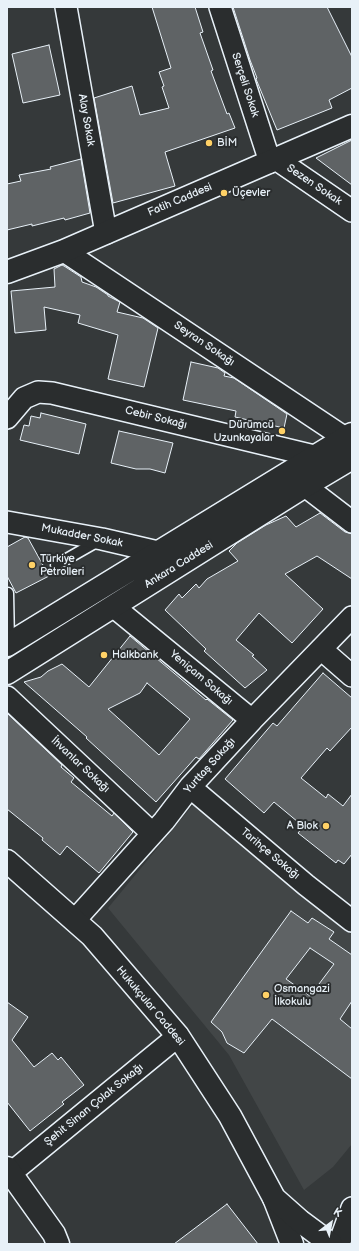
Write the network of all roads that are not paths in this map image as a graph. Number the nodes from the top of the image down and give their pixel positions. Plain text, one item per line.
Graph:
1 (66, 7) edge
2 (220, 7) edge
3 (352, 126) edge
4 (273, 161) junction
5 (352, 210) edge
6 (106, 233) junction
7 (64, 251) junction
8 (7, 272) edge
9 (7, 418) edge
10 (348, 436) edge
11 (314, 456) junction
12 (352, 458) edge
13 (305, 486) junction
14 (7, 522) edge
15 (352, 522) edge
16 (102, 539) junction
17 (158, 552) junction
18 (56, 565) dead end
19 (8, 593) dead end
20 (114, 606) junction
21 (352, 617) edge
22 (8, 644) edge
23 (321, 649) junction
24 (7, 673) edge
25 (352, 676) edge
26 (7, 697) edge
27 (252, 720) junction
28 (190, 787) junction
29 (152, 833) junction
30 (7, 861) edge
31 (75, 920) junction
32 (352, 921) edge
33 (178, 1036) junction
34 (9, 1171) edge
35 (274, 1198) junction
36 (352, 1208) edge
37 (287, 1242) edge
38 (58, 1244) edge
39 (331, 1244) edge
40 (339, 1244) edge

1 - 6 street, Alay Sokak
2 - 4 street, Serçeli Sokak
3 - 4 main road, Fatih Caddesi
4 - 5 street, Sezen Sokak
4 - 6 main road, Fatih Caddesi
6 - 7 main road, Fatih Caddesi
7 - 8 main road, Fatih Caddesi
7 - 10 street, Seyran Sokağı
9 - 11 street, Cebir Sokağı
10 - 11 main road, Ankara Caddesi
11 - 17 main road, Ankara Caddesi
12 - 13 main road, Ankara Caddesi
13 - 15 street
13 - 20 main road, Ankara Caddesi
14 - 16 street, Mukadder Sokak
16 - 17 street, Mukadder Sokak
16 - 18 lane
17 - 22 main road, Ankara Caddesi
19 - 22 lane
20 - 24 main road, Ankara Caddesi
20 - 27 street, Yeniçam Sokağı
21 - 23 street, Yurttaş Sokağı
23 - 25 street
23 - 27 street, Yurttaş Sokağı
26 - 29 street, İhvanlar Sokağı
27 - 28 street, Yurttaş Sokağı
28 - 29 street, Yurttaş Sokağı
28 - 32 street, Tarihçe Sokağı
29 - 31 street, Yurttaş Sokağı
30 - 31 main road, Hukukçular Caddesi
31 - 33 main road, Hukukçular Caddesi
33 - 34 street, Şehit Sinan Çolak Sokağı
33 - 35 main road, Hukukçular Caddesi
34 - 38 main road
35 - 37 main road, Hukukçular Caddesi
35 - 39 main road, Hukukçular Caddesi
36 - 40 street

